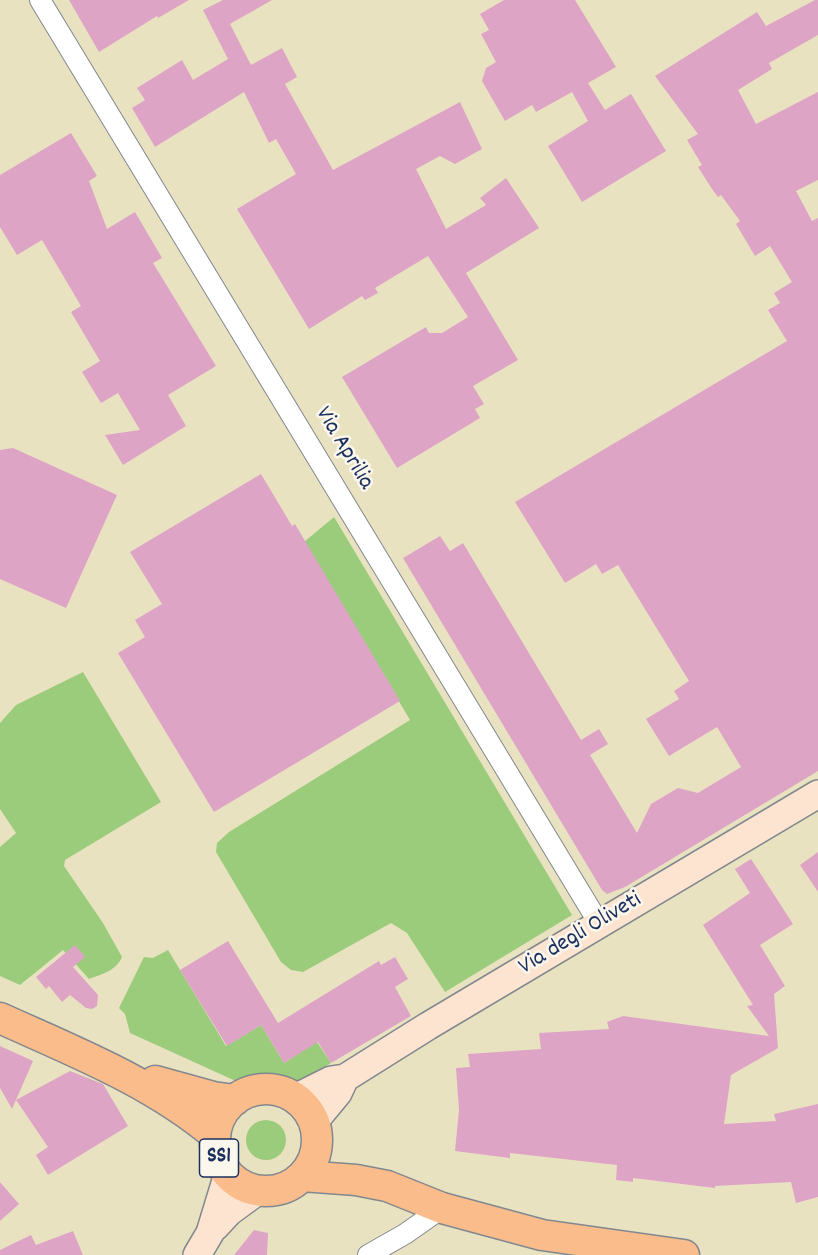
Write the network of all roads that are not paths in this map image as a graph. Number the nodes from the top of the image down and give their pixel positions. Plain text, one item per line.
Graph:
1 (40, 0) edge
2 (818, 794) edge
3 (600, 925) junction
4 (0, 1018) edge
5 (115, 1070) junction
6 (345, 1078) junction
7 (295, 1098) junction
8 (234, 1100) junction
9 (315, 1131) junction
10 (215, 1135) junction
11 (228, 1174) junction
12 (302, 1176) junction
13 (387, 1186) junction
14 (259, 1190) junction
15 (442, 1208) junction
16 (203, 1244) edge
17 (368, 1255) edge
18 (684, 1255) edge

1 - 3 street, Via Aprilia
2 - 3 main road, Via degli Oliveti
3 - 6 main road, Via degli Oliveti
4 - 5 main road, SS1
5 - 8 main road, SS1
5 - 10 main road, SS1
6 - 7 main road, Via degli Oliveti
6 - 9 main road, Via degli Oliveti
7 - 8 main road
7 - 9 main road
8 - 10 main road, SS1
9 - 12 main road
9 - 13 main road
10 - 11 main road, SS1
11 - 14 main road, SS1
11 - 16 main road
12 - 13 main road
12 - 14 main road, SS1
13 - 15 main road
14 - 16 main road
15 - 17 street
15 - 18 main road

